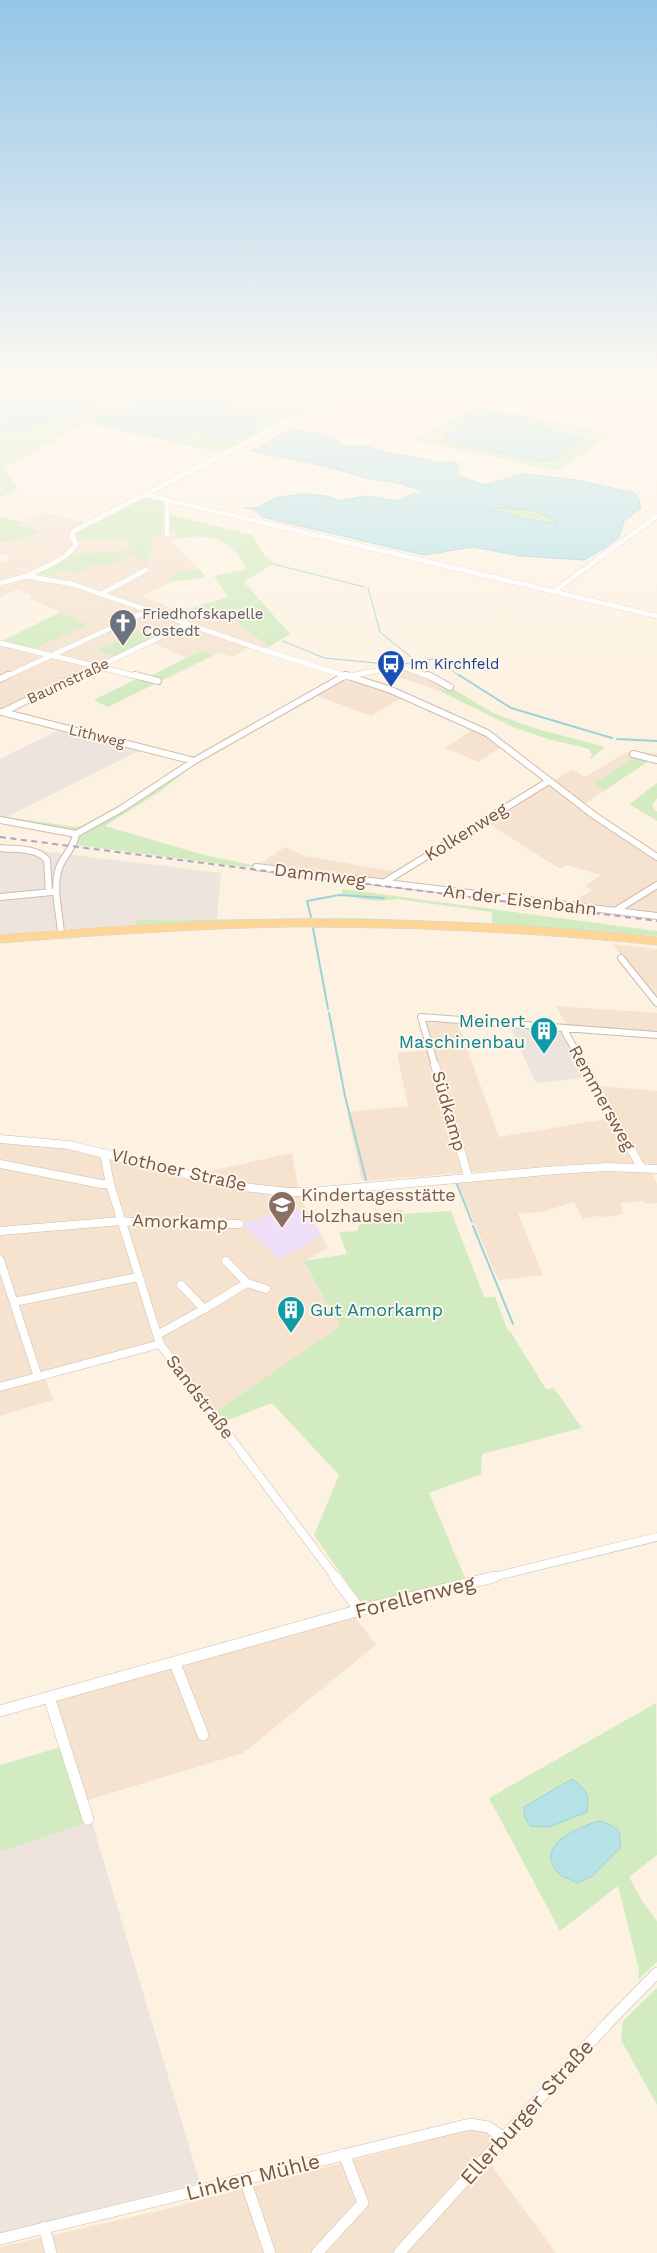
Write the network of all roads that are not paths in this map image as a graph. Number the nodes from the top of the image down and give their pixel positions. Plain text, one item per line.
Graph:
1 (163, 486) edge
2 (146, 495) junction
3 (167, 500) junction
4 (657, 516) edge
5 (167, 535) dead end
6 (146, 570) dead end
7 (27, 576) junction
8 (0, 583) edge
9 (554, 592) junction
10 (101, 594) junction
11 (148, 611) junction
12 (657, 616) edge
13 (187, 624) junction
14 (0, 643) edge
15 (51, 656) junction
16 (98, 667) junction
17 (347, 675) junction
18 (0, 679) edge
19 (158, 681) dead end
20 (450, 688) dead end
21 (1, 712) edge
22 (633, 754) dead end
23 (657, 760) edge
24 (194, 761) junction
25 (549, 781) junction
26 (0, 820) edge
27 (76, 834) junction
28 (0, 848) edge
29 (657, 857) edge
30 (256, 868) dead end
31 (383, 883) junction
32 (657, 886) edge
33 (56, 891) junction
34 (49, 892) junction
35 (0, 897) edge
36 (615, 911) junction
37 (657, 916) edge
38 (61, 934) junction
39 (0, 939) edge
40 (657, 941) edge
41 (621, 958) dead end
42 (657, 1003) edge
43 (563, 1028) junction
44 (657, 1035) edge
45 (0, 1139) edge
46 (104, 1152) junction
47 (0, 1164) edge
48 (641, 1167) junction
49 (657, 1169) edge
50 (468, 1176) junction
51 (110, 1184) junction
52 (121, 1221) junction
53 (239, 1224) dead end
54 (0, 1231) edge
55 (0, 1260) edge
56 (226, 1261) dead end
57 (138, 1276) junction
58 (247, 1283) junction
59 (181, 1285) dead end
60 (266, 1289) dead end
61 (14, 1302) junction
62 (204, 1309) junction
63 (157, 1335) junction
64 (160, 1344) junction
65 (38, 1377) junction
66 (0, 1387) edge
67 (657, 1537) edge
68 (360, 1610) junction
69 (176, 1663) junction
70 (50, 1697) junction
71 (0, 1710) edge
72 (203, 1735) dead end
73 (88, 1819) dead end
74 (657, 1973) edge
75 (504, 2138) junction
76 (344, 2154) junction
77 (245, 2180) junction
78 (44, 2227) junction
79 (0, 2239) edge
80 (51, 2253) edge
81 (270, 2253) edge
82 (316, 2253) edge
83 (399, 2253) edge

1 - 2 street
2 - 3 street
2 - 7 street
3 - 5 street
3 - 9 street
4 - 9 street
6 - 10 street
7 - 8 street
7 - 10 street
9 - 12 street
10 - 11 street
11 - 13 street
11 - 15 street
13 - 16 street, Baumstraße
13 - 17 street
14 - 15 street
15 - 16 street
15 - 18 street
16 - 19 street
16 - 21 street, Baumstraße
17 - 20 street
17 - 24 street
17 - 25 street
21 - 24 street, Lithweg
22 - 23 street
24 - 27 street
25 - 29 street
25 - 31 street, Kolkenweg
26 - 27 street
27 - 33 street
28 - 34 street
30 - 31 street, Dammweg
31 - 36 street, An der Eisenbahn
32 - 36 street
33 - 34 street
33 - 38 street
34 - 35 street
36 - 37 street, An der Eisenbahn
38 - 39 main road
38 - 40 main road
41 - 42 street
43 - 44 street
43 - 48 street, Remmersweg
43 - 50 street, Südkamp
45 - 46 street, Vlothoer Straße
46 - 50 street, Vlothoer Straße
46 - 51 street, Sandstraße
47 - 51 street
48 - 49 street, Vlothoer Straße
48 - 50 street, Vlothoer Straße
51 - 52 street, Sandstraße
52 - 53 street, Amorkamp
52 - 54 street, Amorkamp
52 - 57 street, Sandstraße
55 - 61 street
56 - 58 street
57 - 61 street
57 - 63 street, Sandstraße
58 - 60 street
58 - 62 street
59 - 62 street
61 - 65 street
62 - 63 street
63 - 64 street, Sandstraße
64 - 65 street
64 - 68 street, Sandstraße
65 - 66 street
67 - 68 street, Forellenweg
68 - 69 street, Forellenweg
69 - 70 street, Forellenweg
69 - 72 street
70 - 71 street, Forellenweg
70 - 73 street
74 - 75 street, Ellerburger Straße
75 - 76 street, Linken Mühle
75 - 83 street, Ellerburger Straße
76 - 77 street, Linken Mühle
76 - 82 street
77 - 78 street, Linken Mühle
77 - 81 street
78 - 79 street, Linken Mühle
78 - 80 street

